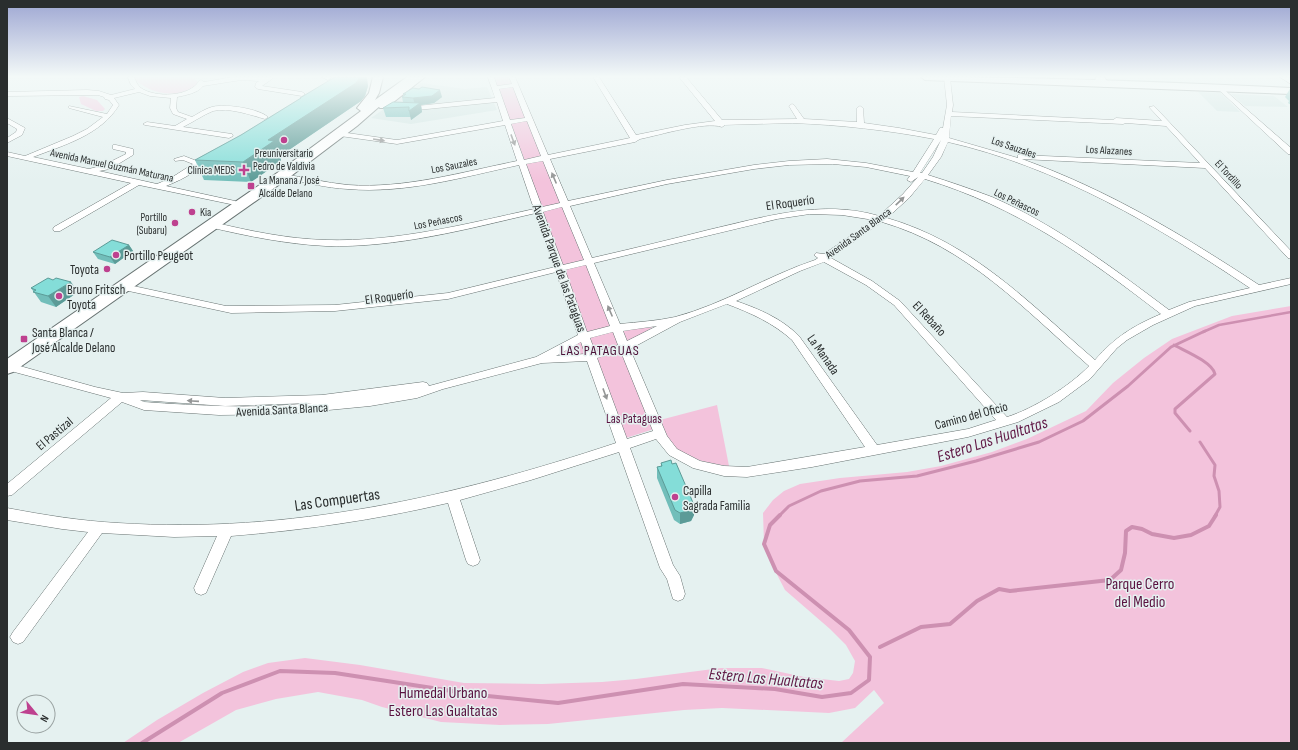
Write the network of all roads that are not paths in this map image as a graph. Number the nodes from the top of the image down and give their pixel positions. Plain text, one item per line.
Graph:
1 (85, 112) edge
2 (175, 112) edge
3 (206, 112) edge
4 (249, 112) edge
5 (358, 112) edge
6 (370, 112) edge
7 (503, 112) edge
8 (527, 112) edge
9 (616, 112) edge
10 (712, 112) edge
11 (796, 112) edge
12 (860, 112) edge
13 (1156, 112) edge
14 (1247, 112) edge
15 (110, 113) joint
16 (949, 114) joint
17 (265, 117) dead end
18 (195, 118) junction
19 (530, 119) junction
20 (7, 120) edge
21 (801, 120) junction
22 (507, 122) junction
23 (721, 123) junction
24 (147, 124) dead end
25 (861, 124) junction
26 (1167, 124) junction
27 (178, 127) junction
28 (340, 134) junction
29 (229, 136) dead end
30 (942, 137) junction
31 (632, 140) junction
32 (7, 141) edge
33 (116, 147) dead end
34 (53, 148) junction
35 (1291, 152) edge
36 (7, 154) edge
37 (546, 157) junction
38 (1010, 157) junction
39 (25, 158) junction
40 (35, 160) junction
41 (521, 162) junction
42 (107, 166) junction
43 (196, 166) edge
44 (1207, 166) junction
45 (87, 171) junction
46 (103, 175) junction
47 (282, 176) junction
48 (919, 176) junction
49 (174, 180) junction
50 (138, 182) junction
51 (158, 186) junction
52 (170, 189) junction
53 (235, 203) junction
54 (565, 205) junction
55 (539, 210) junction
56 (877, 217) junction
57 (212, 225) junction
58 (57, 229) dead end
59 (820, 256) junction
60 (1291, 256) edge
61 (589, 262) junction
62 (560, 269) junction
63 (1291, 281) edge
64 (124, 286) junction
65 (1258, 289) junction
66 (727, 301) junction
67 (1168, 314) junction
68 (676, 320) junction
69 (617, 328) junction
70 (584, 336) junction
71 (625, 347) junction
72 (592, 357) junction
73 (540, 360) junction
74 (7, 365) edge
75 (1095, 366) junction
76 (121, 397) junction
77 (1005, 422) junction
78 (660, 433) junction
79 (623, 445) junction
80 (874, 451) junction
81 (7, 491) edge
82 (452, 497) junction
83 (7, 514) edge
84 (98, 528) junction
85 (227, 529) junction
86 (473, 560) dead end
87 (201, 588) dead end
88 (678, 594) dead end
89 (18, 636) dead end

1 - 15 street
2 - 18 street
3 - 18 street
4 - 17 street
5 - 53 main road
6 - 28 main road
7 - 22 street, Avenida Parque de las Pataguas
8 - 19 street, Avenida Parque de las Pataguas
9 - 31 street
10 - 23 street
11 - 21 street
12 - 25 street
13 - 26 street, El Tordillo
14 - 35 street
15 - 34 street
16 - 26 street
16 - 30 street, Avenida Santa Blanca
18 - 27 street
19 - 22 street
19 - 37 street, Avenida Parque de las Pataguas
20 - 32 street
21 - 23 street, Los Sauzales
21 - 25 street, Los Sauzales
28 -> 22 street
22 -> 41 street, Avenida Parque de las Pataguas
23 - 31 street, Los Sauzales
24 - 27 street
25 - 30 street, Los Sauzales
26 - 44 street, El Tordillo
27 - 29 street
28 - 47 main road
30 - 38 street, Los Sauzales
30 - 48 street, Avenida Santa Blanca
31 - 37 street, Los Sauzales
33 - 42 street
34 - 39 street
34 - 40 street
36 - 39 street, Avenida Manuel Guzmán Maturana
37 - 41 street, Los Sauzales
54 -> 37 street, Avenida Parque de las Pataguas
38 - 44 street, Los Alazanes
38 - 65 street, Los Sauzales
39 - 40 street, Avenida Manuel Guzmán Maturana
40 - 45 street, Avenida Manuel Guzmán Maturana
41 - 47 street, Los Sauzales
41 - 55 street, Avenida Parque de las Pataguas
42 - 45 street
42 - 46 street
43 - 49 street
44 - 60 street, El Tordillo
45 - 46 street, Avenida Manuel Guzmán Maturana
46 - 50 street, Avenida Manuel Guzmán Maturana
47 - 57 main road
48 - 54 street, Los Peñascos
48 - 56 street, Avenida Santa Blanca
48 - 67 street, Los Peñascos
49 - 51 street
49 - 52 street
50 - 51 street, Avenida Manuel Guzmán Maturana
50 - 58 street
51 - 52 street, Avenida Manuel Guzmán Maturana
52 - 53 street, Avenida Manuel Guzmán Maturana
53 - 74 main road
54 - 55 street, Los Peñascos
54 - 61 street, Avenida Parque de las Pataguas
55 - 57 street, Los Peñascos
55 - 62 street, Avenida Parque de las Pataguas
56 - 59 street, Avenida Santa Blanca
56 - 61 street, El Roquerío
56 - 75 street, El Roquerío
57 - 64 main road
59 - 66 street, Avenida Santa Blanca
59 - 77 street, El Rebaño
61 - 62 street, El Roquerío
69 -> 61 street, Avenida Parque de las Pataguas
62 - 64 street, El Roquerío
62 - 70 street, Avenida Parque de las Pataguas
63 - 65 street, Camino del Oficio
64 - 74 main road
65 - 67 street, Camino del Oficio
66 - 68 street, Avenida Santa Blanca
66 - 80 street, La Manada
67 - 75 street, Camino del Oficio
68 - 69 street, Avenida Santa Blanca
68 - 71 street, Avenida Santa Blanca
69 - 70 street, Avenida Santa Blanca
69 - 71 street, Avenida Parque de las Pataguas
70 - 72 street, Avenida Parque de las Pataguas
70 - 73 street, Avenida Santa Blanca
71 - 72 street, Avenida Santa Blanca
71 - 78 street, Avenida Parque de las Pataguas
72 - 73 street, Avenida Santa Blanca
72 -> 79 street, Avenida Parque de las Pataguas
73 - 76 street, Avenida Santa Blanca
74 - 76 street, Avenida Santa Blanca
75 - 77 street, Camino del Oficio
76 - 81 street, El Pastizal
77 - 80 street, Camino del Oficio
78 - 79 street, Las Compuertas
78 - 80 street, Camino del Oficio
79 - 82 street, Las Compuertas
79 - 88 street, Avenida Parque de las Pataguas
82 - 85 street, Las Compuertas
82 - 86 street
83 - 84 street, Las Compuertas
84 - 85 street, Las Compuertas
84 - 89 street
85 - 87 street

